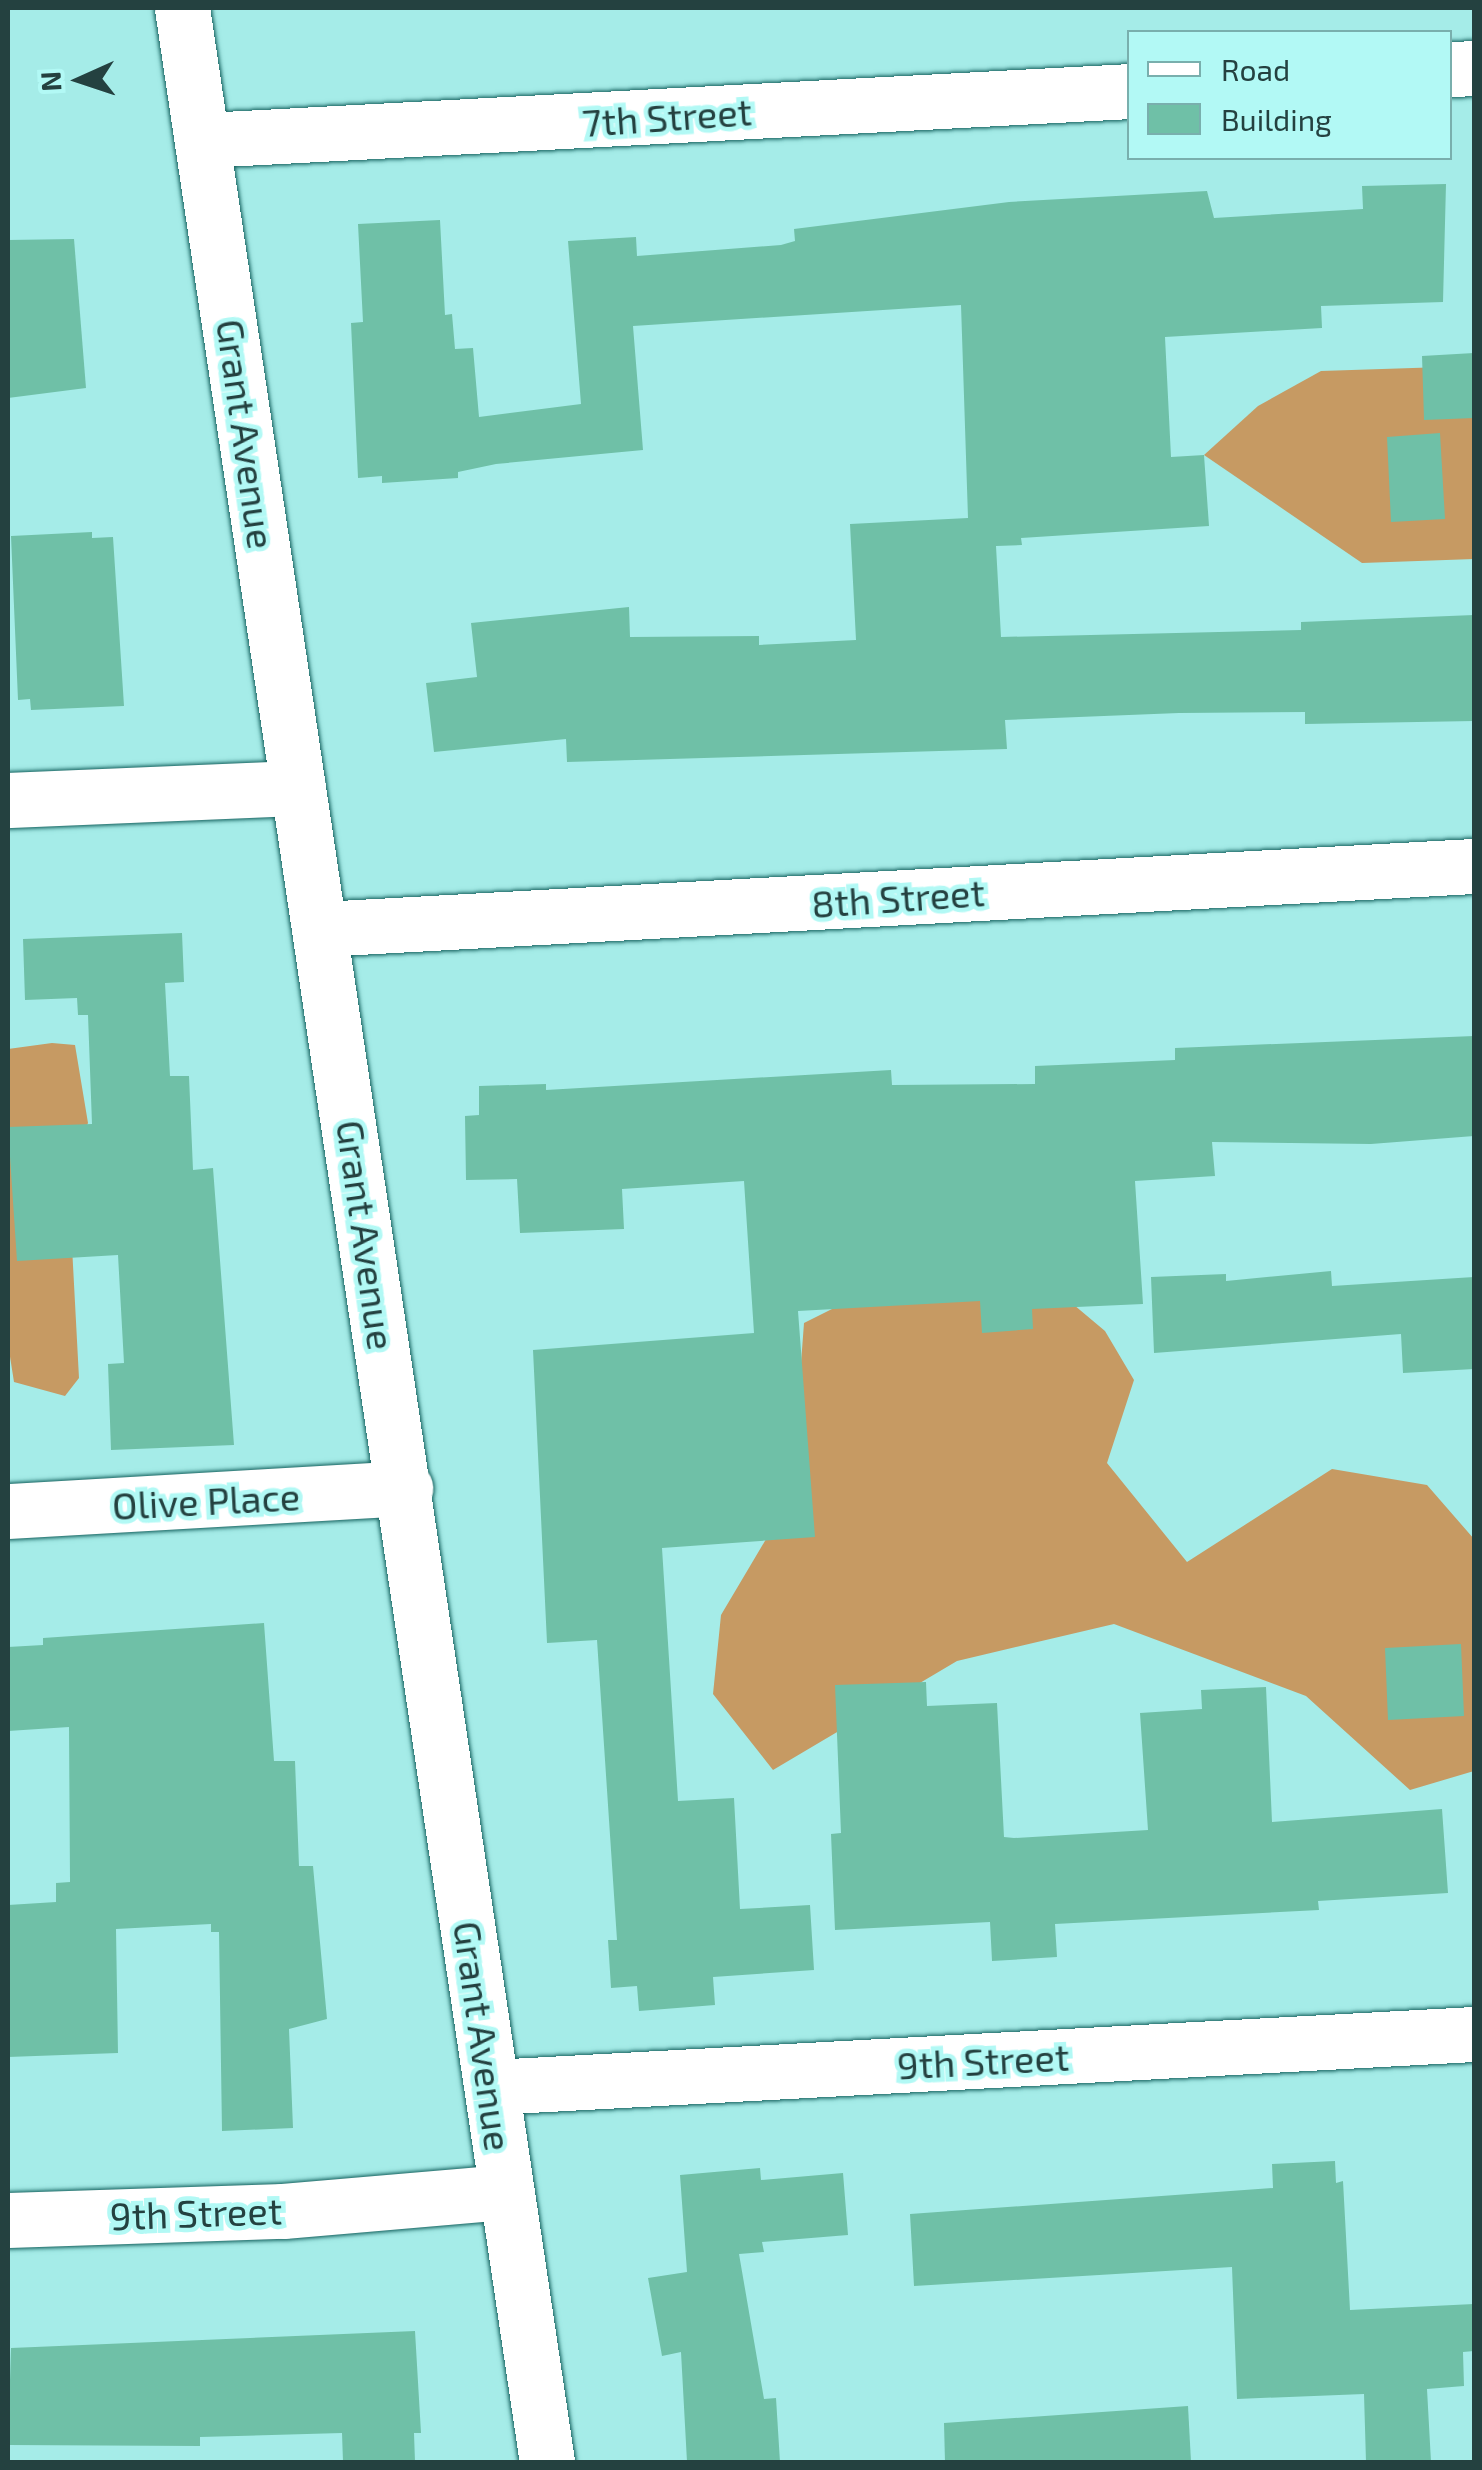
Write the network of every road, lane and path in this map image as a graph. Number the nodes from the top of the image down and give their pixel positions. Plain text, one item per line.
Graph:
1 (182, 8) edge
2 (1127, 91) edge
3 (205, 140) junction
4 (298, 788) junction
5 (8, 800) edge
6 (1474, 866) edge
7 (320, 929) junction
8 (404, 1488) junction
9 (8, 1511) edge
10 (1474, 2034) edge
11 (492, 2087) junction
12 (504, 2192) junction
13 (8, 2220) edge
14 (547, 2462) edge

1 - 3 street, Grant Avenue
2 - 3 street, 7th Street
3 - 4 street, Grant Avenue
4 - 5 street
4 - 7 street, Grant Avenue
6 - 7 street, 8th Street
7 - 8 street, Grant Avenue
8 - 9 street, Olive Place
8 - 11 street, Grant Avenue
10 - 11 street, 9th Street
11 - 12 street, Grant Avenue
12 - 13 street, 9th Street
12 - 14 street, Grant Avenue

